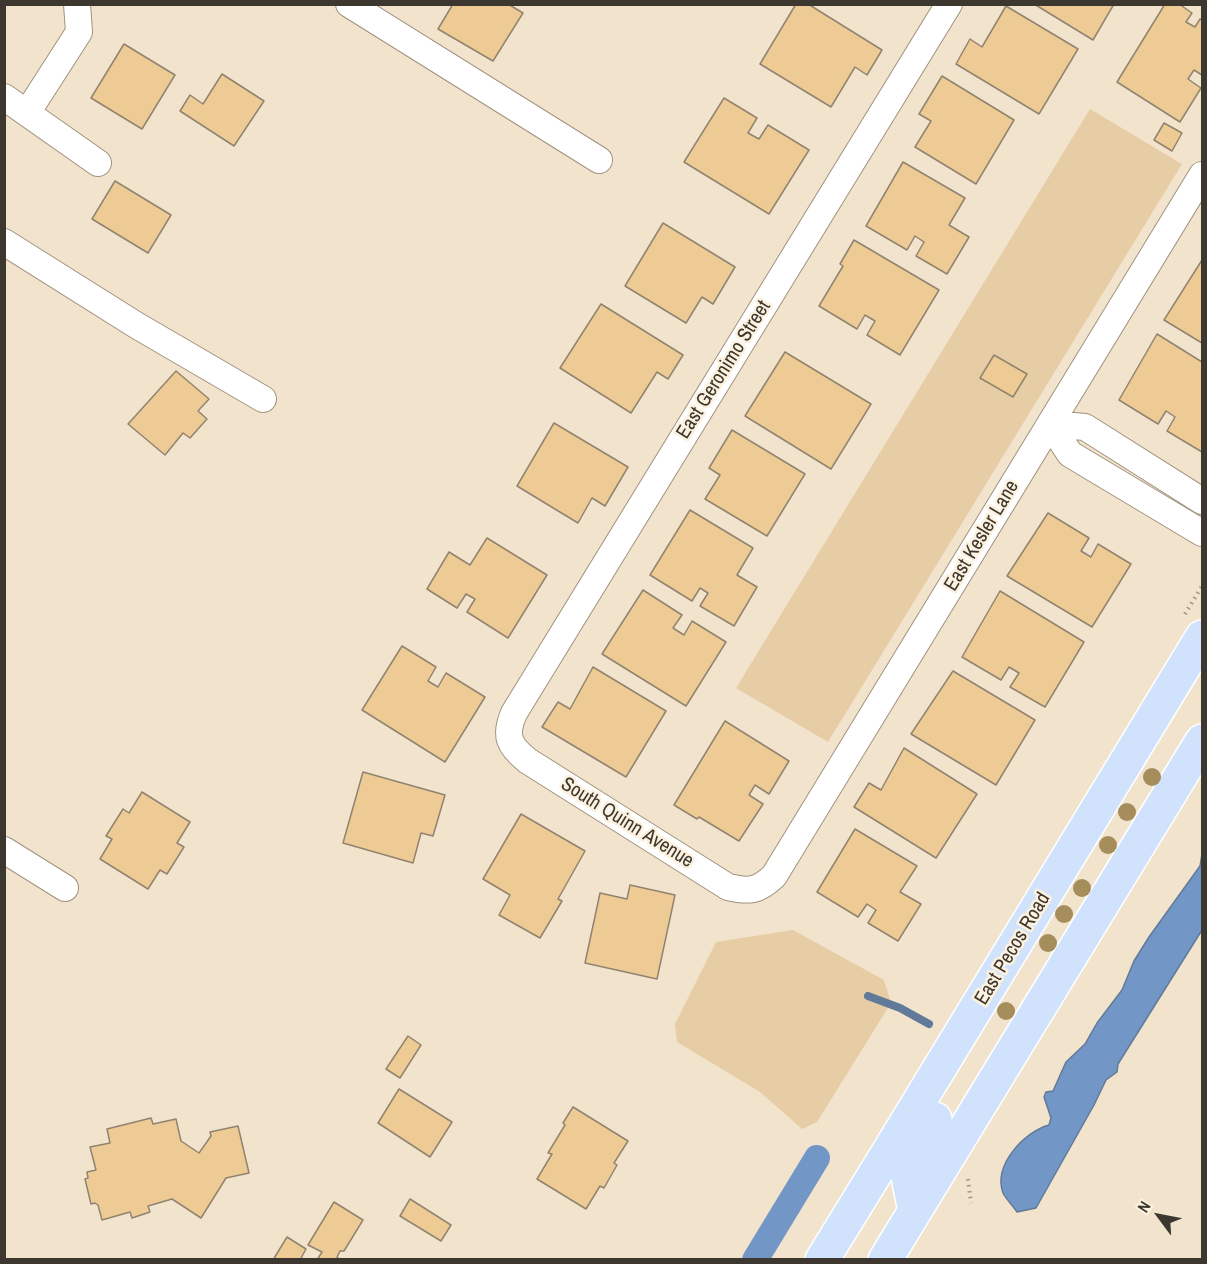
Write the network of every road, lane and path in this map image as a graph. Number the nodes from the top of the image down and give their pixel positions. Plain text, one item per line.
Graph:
1 (77, 4) edge
2 (349, 4) edge
3 (949, 4) edge
4 (4, 97) edge
5 (27, 113) junction
6 (599, 160) dead end
7 (98, 164) dead end
8 (1203, 175) edge
9 (4, 242) edge
10 (263, 399) dead end
11 (1050, 424) junction
12 (1141, 462) junction
13 (1126, 488) junction
14 (1203, 501) edge
15 (1203, 533) edge
16 (1203, 637) edge
17 (509, 739) joint
18 (1203, 741) edge
19 (4, 850) edge
20 (65, 888) dead end
21 (754, 890) joint
22 (971, 1020) junction
23 (915, 1211) junction
24 (822, 1260) edge
25 (885, 1260) edge

1 - 5 street
2 - 6 street
3 - 17 street, East Geronimo Street
4 - 5 street
5 - 7 street
8 - 11 street, East Kesler Lane
9 - 10 street
11 - 12 street
11 - 13 street
11 - 21 street, East Kesler Lane
12 - 13 street
12 - 14 street
13 - 15 street
16 - 22 main road, East Pecos Road
17 - 21 street, South Quinn Avenue
18 - 23 main road
19 - 20 street
22 - 23 main road
22 - 24 main road, East Pecos Road
23 - 25 main road

